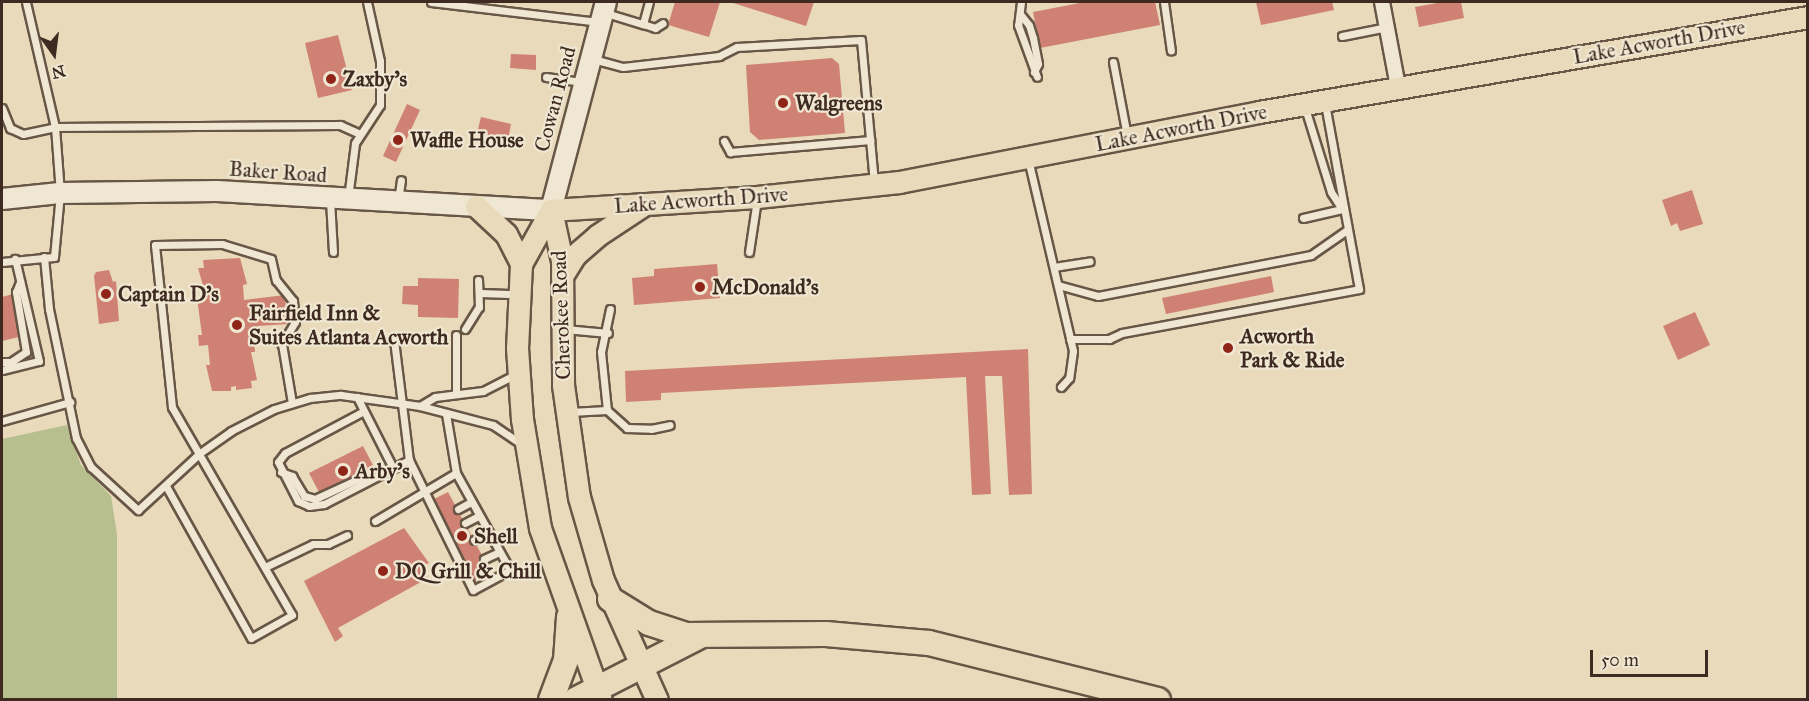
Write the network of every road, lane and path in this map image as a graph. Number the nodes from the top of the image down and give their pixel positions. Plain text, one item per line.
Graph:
1 (27, 2) edge
2 (367, 2) edge
3 (431, 2) edge
4 (649, 2) edge
5 (1021, 2) edge
6 (1164, 2) edge
7 (1382, 2) edge
8 (603, 12) edge
9 (1808, 17) edge
10 (663, 23) dead end
11 (643, 24) junction
12 (1387, 27) junction
13 (1342, 36) dead end
14 (1171, 51) dead end
15 (590, 58) junction
16 (1113, 62) dead end
17 (1035, 74) dead end
18 (546, 77) dead end
19 (583, 82) junction
20 (1398, 87) junction
21 (1325, 102) junction
22 (1303, 105) junction
23 (2, 108) edge
24 (55, 127) junction
25 (360, 134) junction
26 (1127, 138) junction
27 (870, 140) junction
28 (724, 141) dead end
29 (1028, 159) junction
30 (401, 180) dead end
31 (874, 185) junction
32 (60, 192) junction
33 (757, 197) junction
34 (2, 199) edge
35 (339, 200) junction
36 (398, 203) junction
37 (644, 204) junction
38 (476, 207) junction
39 (1342, 209) junction
40 (551, 210) junction
41 (1303, 218) dead end
42 (1347, 230) junction
43 (333, 252) dead end
44 (749, 252) dead end
45 (44, 257) junction
46 (15, 259) junction
47 (1090, 261) dead end
48 (2, 262) edge
49 (521, 264) junction
50 (1054, 267) junction
51 (562, 276) junction
52 (478, 280) dead end
53 (20, 282) junction
54 (1058, 285) junction
55 (480, 293) junction
56 (519, 294) junction
57 (610, 309) dead end
58 (465, 329) dead end
59 (562, 329) junction
60 (608, 333) junction
61 (456, 335) dead end
62 (393, 339) dead end
63 (1070, 339) junction
64 (2, 362) edge
65 (2, 370) edge
66 (518, 373) junction
67 (1061, 387) dead end
68 (456, 393) junction
69 (357, 397) junction
70 (70, 402) junction
71 (399, 402) junction
72 (292, 403) junction
73 (420, 406) junction
74 (607, 410) junction
75 (362, 412) junction
76 (565, 412) junction
77 (446, 414) junction
78 (2, 421) edge
79 (670, 425) dead end
80 (526, 449) junction
81 (200, 453) junction
82 (409, 460) junction
83 (393, 468) junction
84 (456, 473) junction
85 (166, 486) junction
86 (424, 491) junction
87 (471, 502) junction
88 (458, 509) dead end
89 (479, 516) junction
90 (375, 521) dead end
91 (465, 523) dead end
92 (489, 534) junction
93 (347, 535) dead end
94 (474, 540) dead end
95 (499, 552) junction
96 (484, 559) dead end
97 (265, 567) junction
98 (610, 599) junction
99 (568, 617) junction
100 (700, 636) junction
101 (639, 665) junction
102 (591, 696) edge
103 (551, 699) edge
104 (657, 699) edge
105 (1158, 699) edge

1 - 24 lane
2 - 25 lane
3 - 8 lane
4 - 11 lane
5 - 17 lane
6 - 14 lane
7 - 12 street
8 - 11 lane
8 - 15 main road, Cowan Road
9 - 20 main road, Lake Acworth Drive
10 - 11 lane
12 - 13 lane
12 - 20 street
15 - 19 main road, Cowan Road
15 - 27 lane
16 - 26 lane
18 - 19 lane
19 - 40 main road, Cowan Road
20 - 21 main road, Lake Acworth Drive
21 - 22 main road, Lake Acworth Drive
21 - 39 lane
22 - 26 main road, Lake Acworth Drive
22 - 39 lane
23 - 24 lane
24 - 25 lane
24 - 32 lane
25 - 35 lane
26 - 29 main road, Lake Acworth Drive
27 - 28 lane
27 - 31 lane
29 - 31 main road, Lake Acworth Drive
29 - 50 lane
30 - 36 lane
31 - 33 main road, Lake Acworth Drive
32 - 34 main road, Baker Road
32 - 35 main road, Baker Road
32 - 45 lane
33 - 37 main road, Lake Acworth Drive
33 - 44 lane
35 - 36 main road, Baker Road
35 - 43 lane
36 - 38 main road, Baker Road
37 - 40 main road, Lake Acworth Drive
37 - 51 main road
38 - 40 main road, Baker Road
38 - 49 main road
39 - 41 lane
39 - 42 lane
40 - 49 main road, Cherokee Road
40 - 51 main road, Cherokee Road
42 - 54 lane
42 - 63 lane
45 - 46 lane
45 - 70 lane
46 - 48 lane
46 - 53 lane
47 - 50 lane
49 - 56 main road, Cherokee Road
50 - 54 lane
51 - 59 main road, Cherokee Road
52 - 55 lane
53 - 64 lane
53 - 65 lane
54 - 63 lane
55 - 56 lane
55 - 58 lane
56 - 66 main road, Cherokee Road
57 - 60 lane
59 - 60 lane
59 - 76 main road, Cherokee Road
60 - 74 lane
61 - 68 lane
62 - 71 lane
63 - 67 lane
66 - 68 lane
66 - 80 main road, Cherokee Road
68 - 73 lane
69 - 71 lane
69 - 72 lane
69 - 75 lane
70 - 78 lane
70 - 85 lane
71 - 73 lane
71 - 82 lane
72 - 81 lane
72 - 81 lane
73 - 77 lane
74 - 76 lane
74 - 79 lane
75 - 83 lane
75 - 83 lane
76 - 98 main road, Cherokee Road
77 - 80 lane
77 - 84 lane
80 - 99 main road, Cherokee Road
81 - 85 lane
81 - 97 lane
82 - 83 lane
82 - 86 lane
84 - 86 lane
84 - 87 lane
85 - 97 lane
86 - 90 lane
86 - 95 lane
87 - 88 lane
87 - 89 lane
89 - 91 lane
89 - 92 lane
92 - 94 lane
92 - 95 lane
93 - 97 lane
95 - 96 lane
98 - 100 highway
98 - 101 main road, Cherokee Road
99 - 102 main road, Cherokee Road
99 - 103 highway
100 - 101 highway
100 - 105 highway
101 - 102 highway
101 - 104 main road, Cherokee Road

